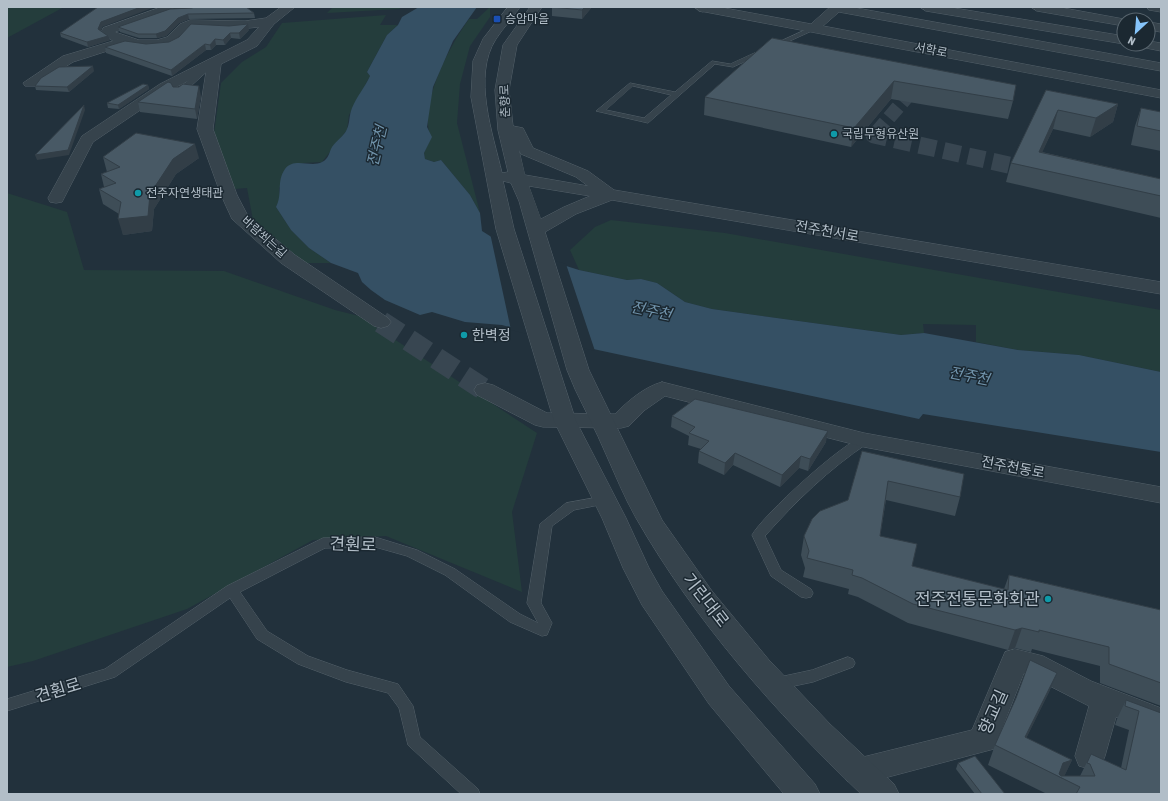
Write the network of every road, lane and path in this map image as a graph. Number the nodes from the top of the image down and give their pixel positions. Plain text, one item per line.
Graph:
1 (289, 7) edge
2 (514, 7) edge
3 (536, 7) edge
4 (702, 7) edge
5 (836, 7) edge
6 (926, 7) edge
7 (1029, 7) edge
8 (1037, 7) edge
9 (1153, 7) edge
10 (167, 8) edge
11 (1161, 8) edge
12 (757, 12) edge
13 (270, 21) junction
14 (1116, 21) edge
15 (1018, 22) junction
16 (814, 28) junction
17 (1004, 38) junction
18 (1116, 39) edge
19 (125, 42) junction
20 (986, 61) junction
21 (214, 63) junction
22 (1161, 67) edge
23 (30, 83) dead end
24 (178, 94) edge
25 (676, 94) junction
26 (1161, 94) edge
27 (506, 130) junction
28 (493, 175) junction
29 (518, 179) junction
30 (611, 194) junction
31 (56, 198) dead end
32 (535, 232) junction
33 (1161, 288) edge
34 (381, 322) tunnel mouth
35 (485, 390) tunnel mouth
36 (600, 420) junction
37 (565, 421) junction
38 (864, 440) junction
39 (1161, 495) edge
40 (605, 500) junction
41 (232, 590) junction
42 (806, 593) dead end
43 (848, 663) dead end
44 (772, 685) junction
45 (1105, 701) junction
46 (7, 705) edge
47 (1161, 720) edge
48 (1090, 756) edge
49 (858, 771) junction
50 (472, 794) edge
51 (804, 794) edge
52 (883, 794) edge

1 - 13 street
2 - 28 street, 춘향로
3 - 27 street, 춘향로
4 - 12 street, 서학로
5 - 16 street
5 - 17 street
6 - 15 street
7 - 15 street
8 - 14 street
9 - 11 street
10 - 19 street
12 - 16 street, 서학로
13 - 19 street
13 - 21 street
15 - 17 street
15 - 18 street
16 - 20 street, 서학로
16 - 25 lane
17 - 20 street
17 - 22 street
19 - 23 street
20 - 26 street, 서학로
21 - 24 lane
21 - 31 street
21 - 34 street, 바람쐬는길
25 - 25 lane
27 - 29 street, 춘향로
27 - 30 street
28 - 29 street, 전주천서로
28 - 37 street, 춘향로
29 - 30 street, 전주천서로
29 - 32 street, 춘향로
30 - 32 street
30 - 33 street, 전주천서로
32 - 36 street, 기린대로
35 - 37 street
36 - 37 street
36 - 38 street, 전주천동로
36 - 44 street, 기린대로
37 - 40 street
38 - 39 street, 전주천동로
38 - 42 lane
40 - 41 lane, 견훤로
40 - 51 street
41 - 46 lane, 견훤로
41 - 50 lane
43 - 44 lane
44 - 49 street, 기린대로
45 - 47 street, 향교길
45 - 48 street
45 - 49 street, 향교길
49 - 52 street, 기린대로

